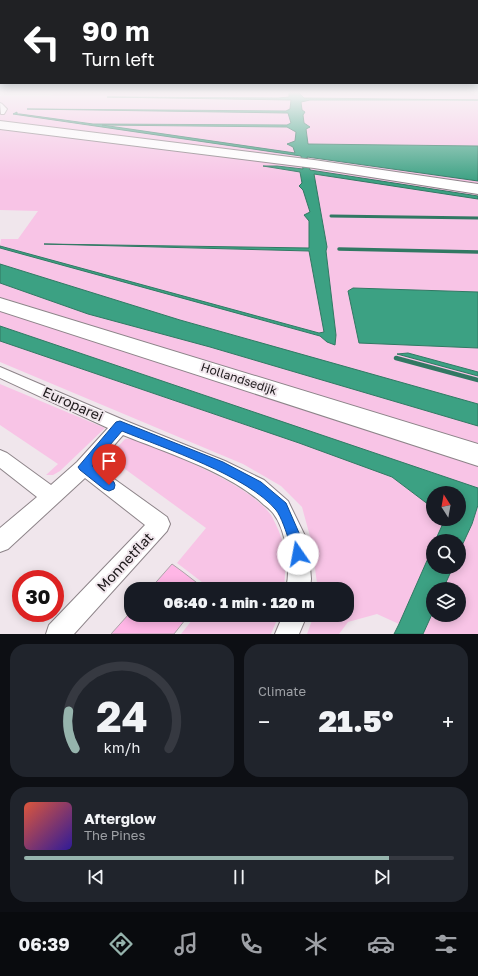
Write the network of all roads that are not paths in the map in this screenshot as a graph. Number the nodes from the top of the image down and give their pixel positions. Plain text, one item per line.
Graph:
1 (0, 123) edge
2 (478, 189) edge
3 (0, 304) edge
4 (0, 372) edge
5 (120, 426) junction
6 (478, 455) edge
7 (0, 458) edge
8 (84, 467) junction
9 (52, 497) junction
10 (0, 542) edge
11 (299, 582) edge
12 (292, 622) edge
13 (58, 634) edge
14 (286, 634) edge

1 - 2 highway
3 - 6 street, Hollandsedijk
4 - 5 street, Europarei
5 - 8 street
5 - 11 street, Europarei
7 - 9 street
8 - 9 street
8 - 13 street, Monnetflat
9 - 10 street
12 - 14 street

